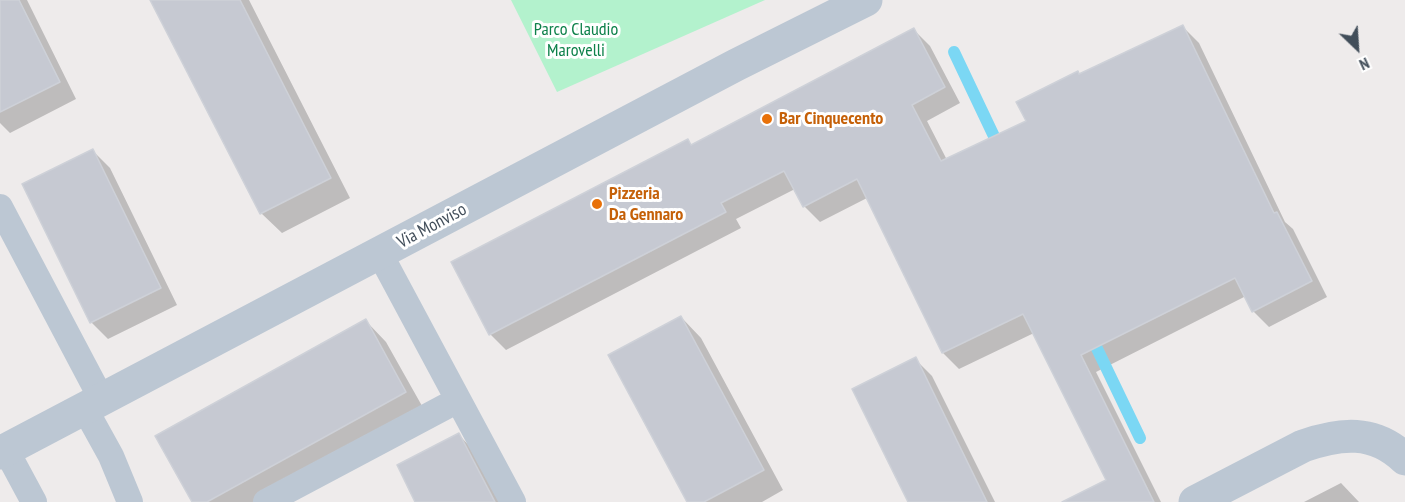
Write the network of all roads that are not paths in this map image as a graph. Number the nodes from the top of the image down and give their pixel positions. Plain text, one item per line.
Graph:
1 (866, 0) edge
2 (0, 207) edge
3 (380, 254) junction
4 (458, 400) junction
5 (94, 404) junction
6 (3, 452) edge
7 (1405, 459) edge
8 (34, 502) edge
9 (130, 502) edge
10 (266, 502) edge
11 (513, 502) edge
12 (1196, 502) edge

1 - 3 street, Via Monviso
2 - 5 lane
3 - 4 lane
3 - 5 street, Via Monviso
4 - 10 lane
4 - 11 lane
5 - 6 street, Via Monviso
5 - 9 lane
6 - 8 lane
7 - 12 street

